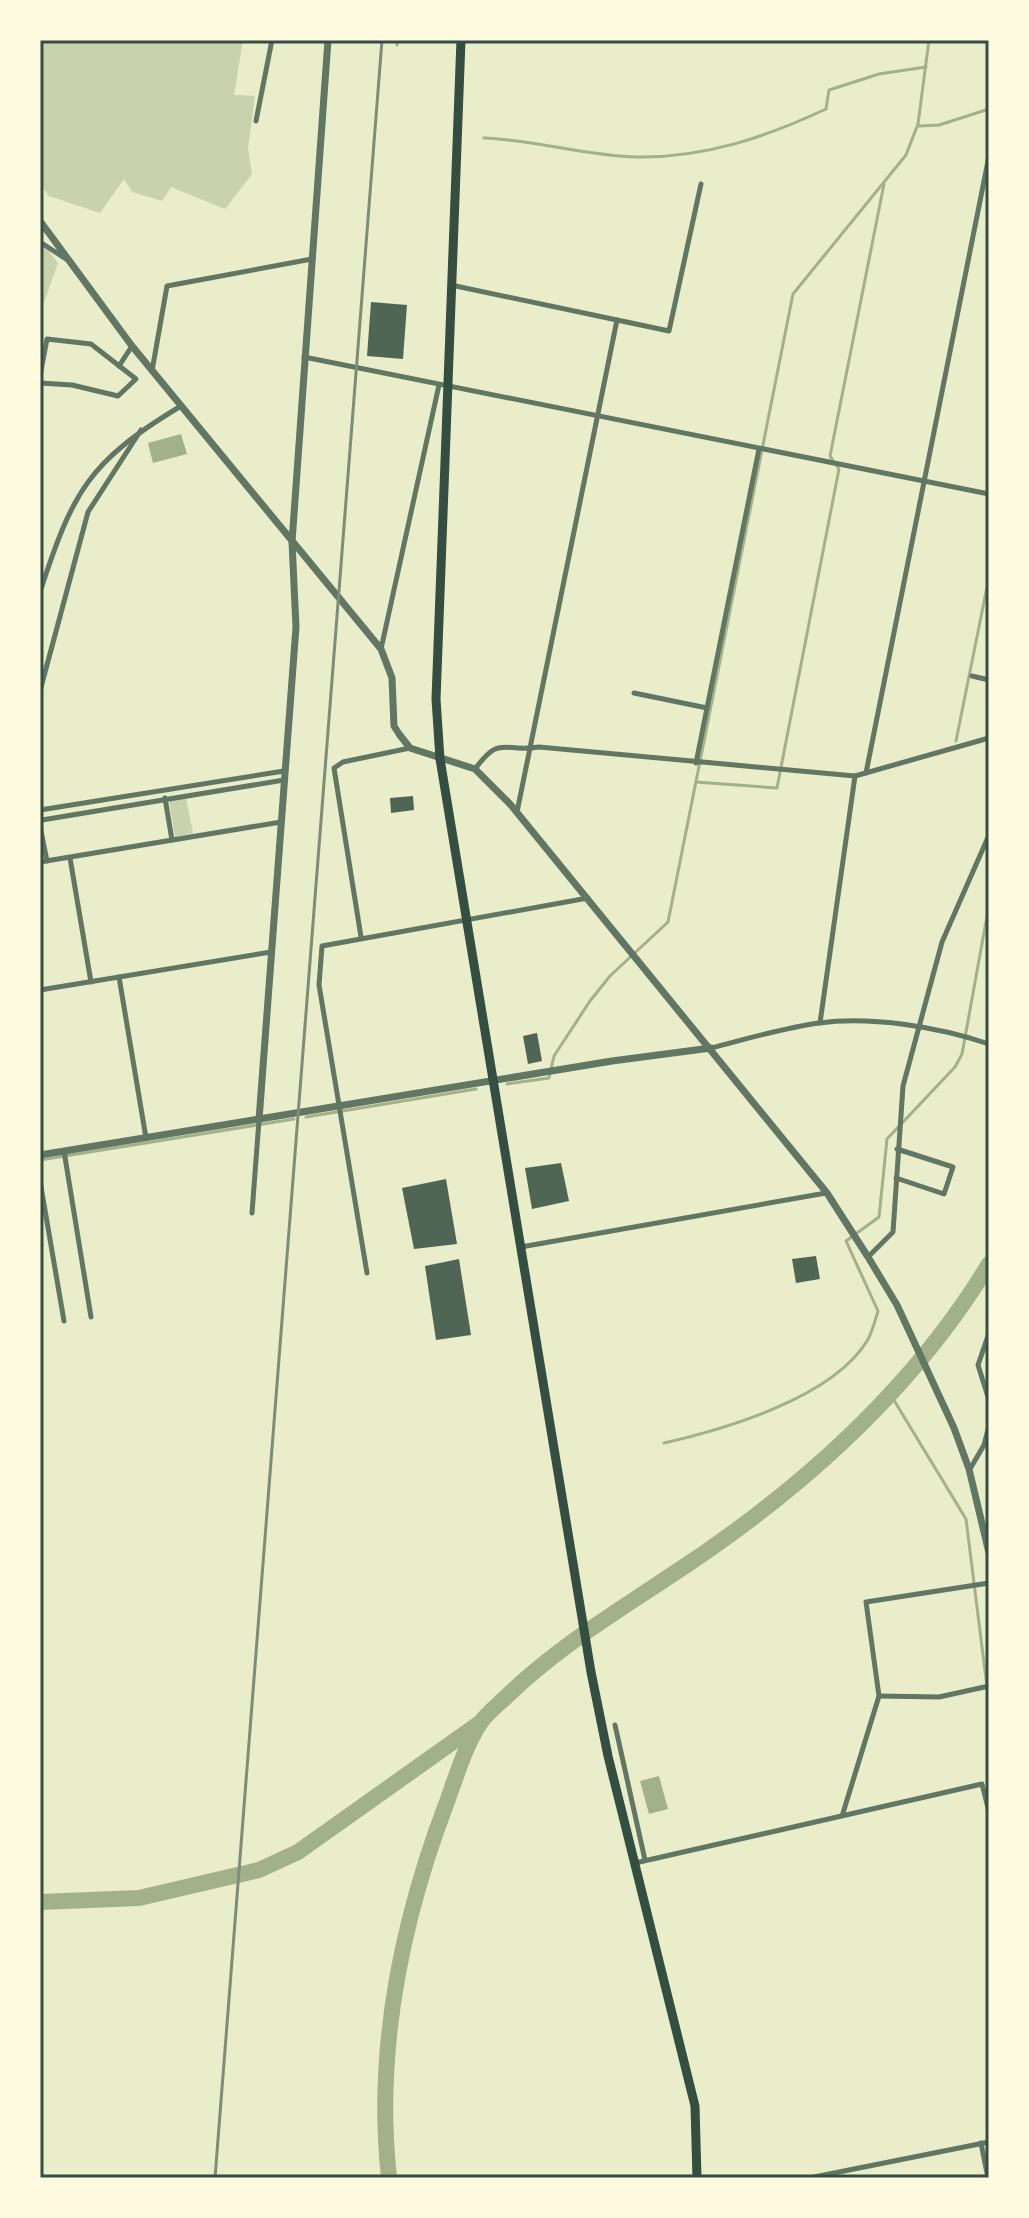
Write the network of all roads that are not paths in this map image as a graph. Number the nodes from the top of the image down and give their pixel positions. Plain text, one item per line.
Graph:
1 (272, 40) edge
2 (328, 40) edge
3 (461, 40) edge
4 (256, 121) dead end
5 (989, 156) edge
6 (701, 184) dead end
7 (40, 221) edge
8 (40, 242) edge
9 (312, 259) junction
10 (70, 262) junction
11 (451, 285) junction
12 (617, 320) junction
13 (132, 346) junction
14 (303, 357) junction
15 (119, 366) junction
16 (152, 372) junction
17 (40, 376) edge
18 (40, 383) edge
19 (444, 386) junction
20 (181, 406) junction
21 (596, 414) junction
22 (141, 430) junction
23 (759, 449) junction
24 (925, 481) junction
25 (989, 494) edge
26 (292, 542) junction
27 (40, 592) edge
28 (381, 649) junction
29 (972, 676) dead end
30 (989, 680) edge
31 (40, 691) edge
32 (634, 693) dead end
33 (707, 708) junction
34 (989, 738) edge
35 (410, 748) junction
36 (530, 749) junction
37 (440, 759) junction
38 (696, 763) junction
39 (475, 769) junction
40 (866, 773) junction
41 (284, 775) junction
42 (855, 776) junction
43 (165, 798) junction
44 (40, 810) edge
45 (517, 812) junction
46 (281, 822) junction
47 (40, 825) edge
48 (989, 835) edge
49 (172, 840) junction
50 (70, 858) junction
51 (44, 861) edge
52 (589, 897) junction
53 (465, 920) junction
54 (361, 937) junction
55 (272, 952) junction
56 (119, 977) junction
57 (91, 982) junction
58 (40, 990) edge
59 (820, 1023) junction
60 (917, 1029) junction
61 (989, 1044) edge
62 (711, 1048) junction
63 (492, 1081) junction
64 (339, 1107) junction
65 (259, 1120) junction
66 (146, 1138) junction
67 (897, 1149) junction
68 (64, 1151) junction
69 (40, 1155) edge
70 (896, 1178) junction
71 (40, 1181) edge
72 (827, 1193) junction
73 (252, 1213) dead end
74 (520, 1248) junction
75 (868, 1257) junction
76 (367, 1273) dead end
77 (91, 1317) dead end
78 (64, 1321) dead end
79 (989, 1333) edge
80 (989, 1400) edge
81 (989, 1426) edge
82 (969, 1469) junction
83 (987, 1528) edge
84 (989, 1553) edge
85 (989, 1583) edge
86 (989, 1686) edge
87 (879, 1696) junction
88 (615, 1725) dead end
89 (986, 1782) edge
90 (989, 1812) edge
91 (843, 1814) junction
92 (640, 1862) junction
93 (989, 2142) edge
94 (981, 2143) junction
95 (697, 2178) edge
96 (809, 2178) edge
97 (988, 2178) edge

1 - 4 street
2 - 9 street
3 - 11 highway
5 - 24 street
6 - 12 street
7 - 10 street
8 - 10 street
9 - 14 street
9 - 16 street
10 - 13 street
11 - 12 street
11 - 19 highway
12 - 21 street
13 - 15 street
13 - 16 street
14 - 19 street
14 - 26 street
15 - 17 street
15 - 18 street
16 - 20 street
19 - 21 street
19 - 28 street
19 - 37 highway
20 - 22 street
20 - 26 street
21 - 23 street
21 - 36 street
22 - 27 street
22 - 31 street
23 - 24 street
23 - 33 street
24 - 25 street
24 - 40 street
26 - 28 street
26 - 41 street
28 - 35 street
29 - 30 street
32 - 33 street
33 - 38 street
34 - 40 street
35 - 37 street
35 - 54 street
36 - 38 street
36 - 39 street
36 - 45 street
37 - 39 street
37 - 53 highway
38 - 42 street
39 - 45 street
40 - 42 street
41 - 43 street
41 - 44 street
41 - 46 street
42 - 59 street
43 - 47 street
43 - 49 street
45 - 52 street
46 - 49 street
46 - 55 street
47 - 51 street
48 - 60 street
49 - 50 street
50 - 51 street
50 - 57 street
52 - 53 street
52 - 62 street
53 - 54 street
53 - 63 highway
54 - 64 street
55 - 56 street
55 - 65 street
56 - 57 street
56 - 66 street
57 - 58 street
59 - 60 street
59 - 62 street
60 - 61 street
60 - 67 street
62 - 63 street
62 - 72 street
63 - 64 street
63 - 74 highway
64 - 65 street
64 - 76 street
65 - 66 street
65 - 73 street
66 - 68 street
67 - 70 street
67 - 70 street
68 - 69 street
68 - 77 street
70 - 75 street
71 - 78 street
72 - 74 street
72 - 75 street
74 - 92 highway
75 - 82 street
79 - 80 street
81 - 82 street
82 - 83 street
83 - 84 street
85 - 87 street
86 - 87 street
87 - 91 street
88 - 92 street
89 - 90 street
89 - 91 street
91 - 92 street
92 - 95 highway
93 - 94 street
94 - 96 street
94 - 97 street

